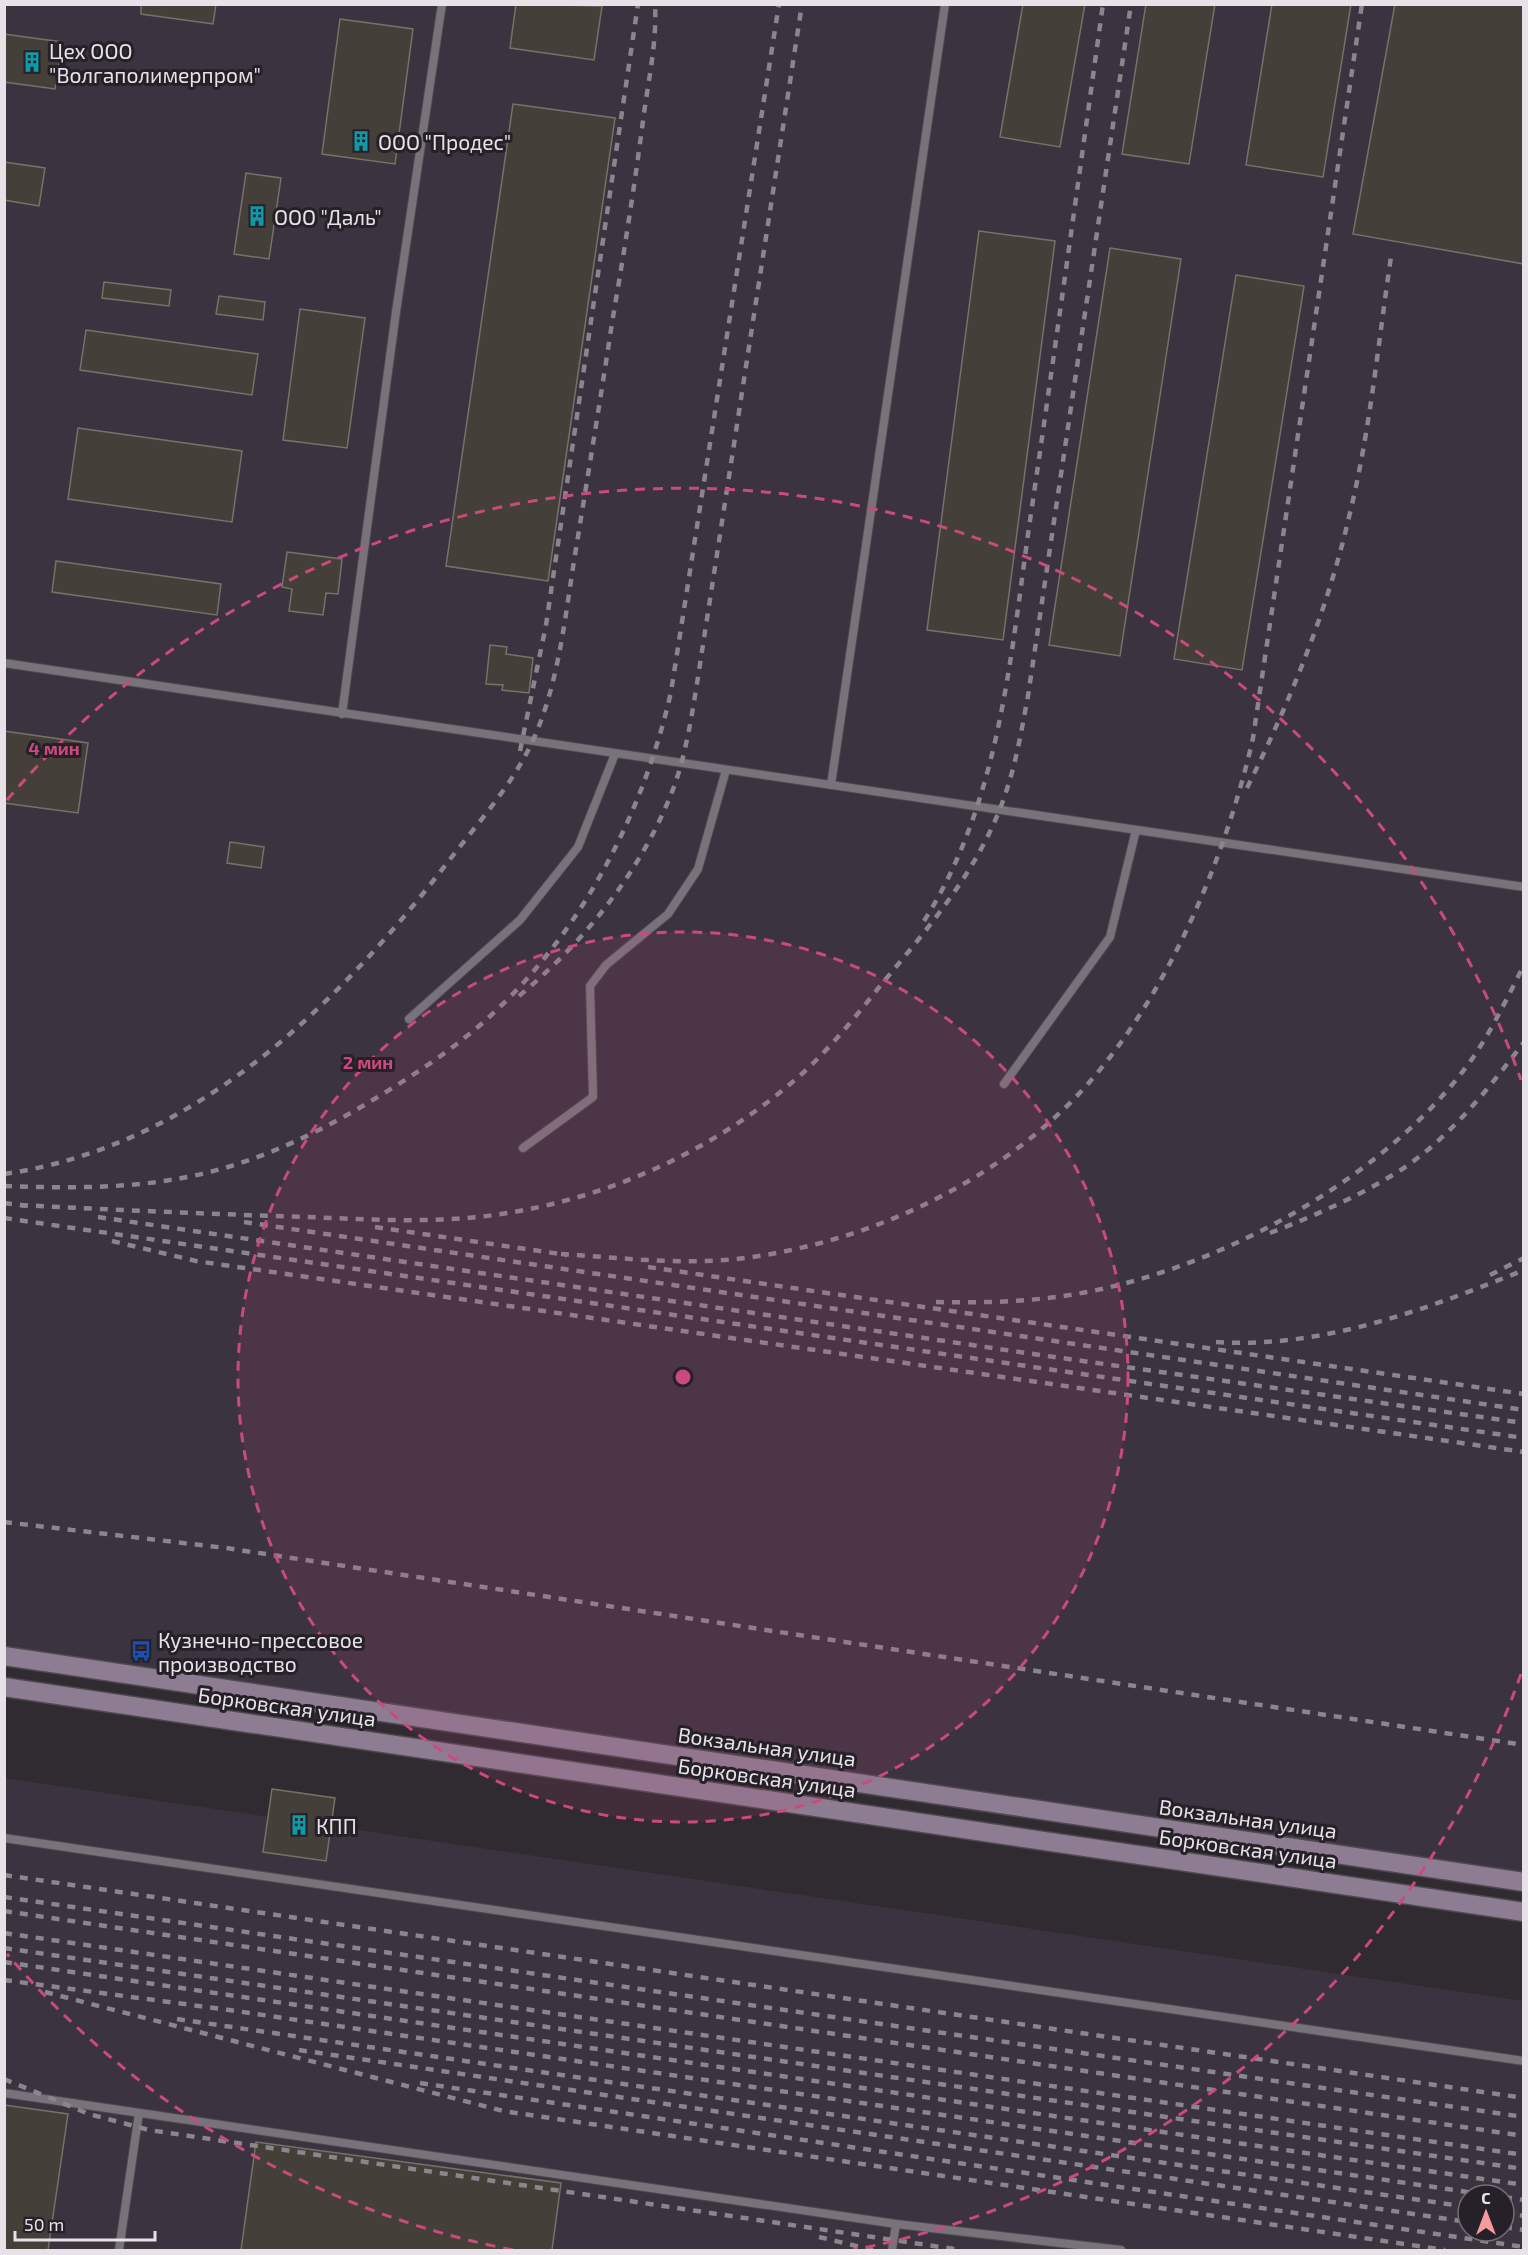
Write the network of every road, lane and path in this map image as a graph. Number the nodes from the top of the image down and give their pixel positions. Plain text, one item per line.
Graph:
1 (442, 4) edge
2 (945, 4) edge
3 (4, 663) edge
4 (342, 714) junction
5 (615, 754) junction
6 (726, 770) junction
7 (831, 785) junction
8 (1136, 830) junction
9 (1524, 887) edge
10 (409, 1019) dead end
11 (1004, 1084) dead end
12 (523, 1148) dead end
13 (4, 1656) edge
14 (4, 1687) edge
15 (4, 1838) edge
16 (1524, 1882) edge
17 (1524, 1912) edge
18 (1524, 2061) edge
19 (4, 2093) edge
20 (140, 2113) junction
21 (896, 2224) junction
22 (119, 2250) edge
23 (892, 2250) edge
24 (1121, 2250) edge

1 - 4 lane
2 - 7 lane
3 - 4 lane
4 - 5 lane
5 - 6 lane
5 - 10 lane
6 - 7 lane
6 - 12 lane
7 - 8 lane
8 - 9 lane
8 - 11 lane
13 - 16 main road, Вокзальная улица
14 - 17 main road, Борковская улица
15 - 18 lane
19 - 20 lane
20 - 21 lane
20 - 22 lane
21 - 23 lane
21 - 24 lane

